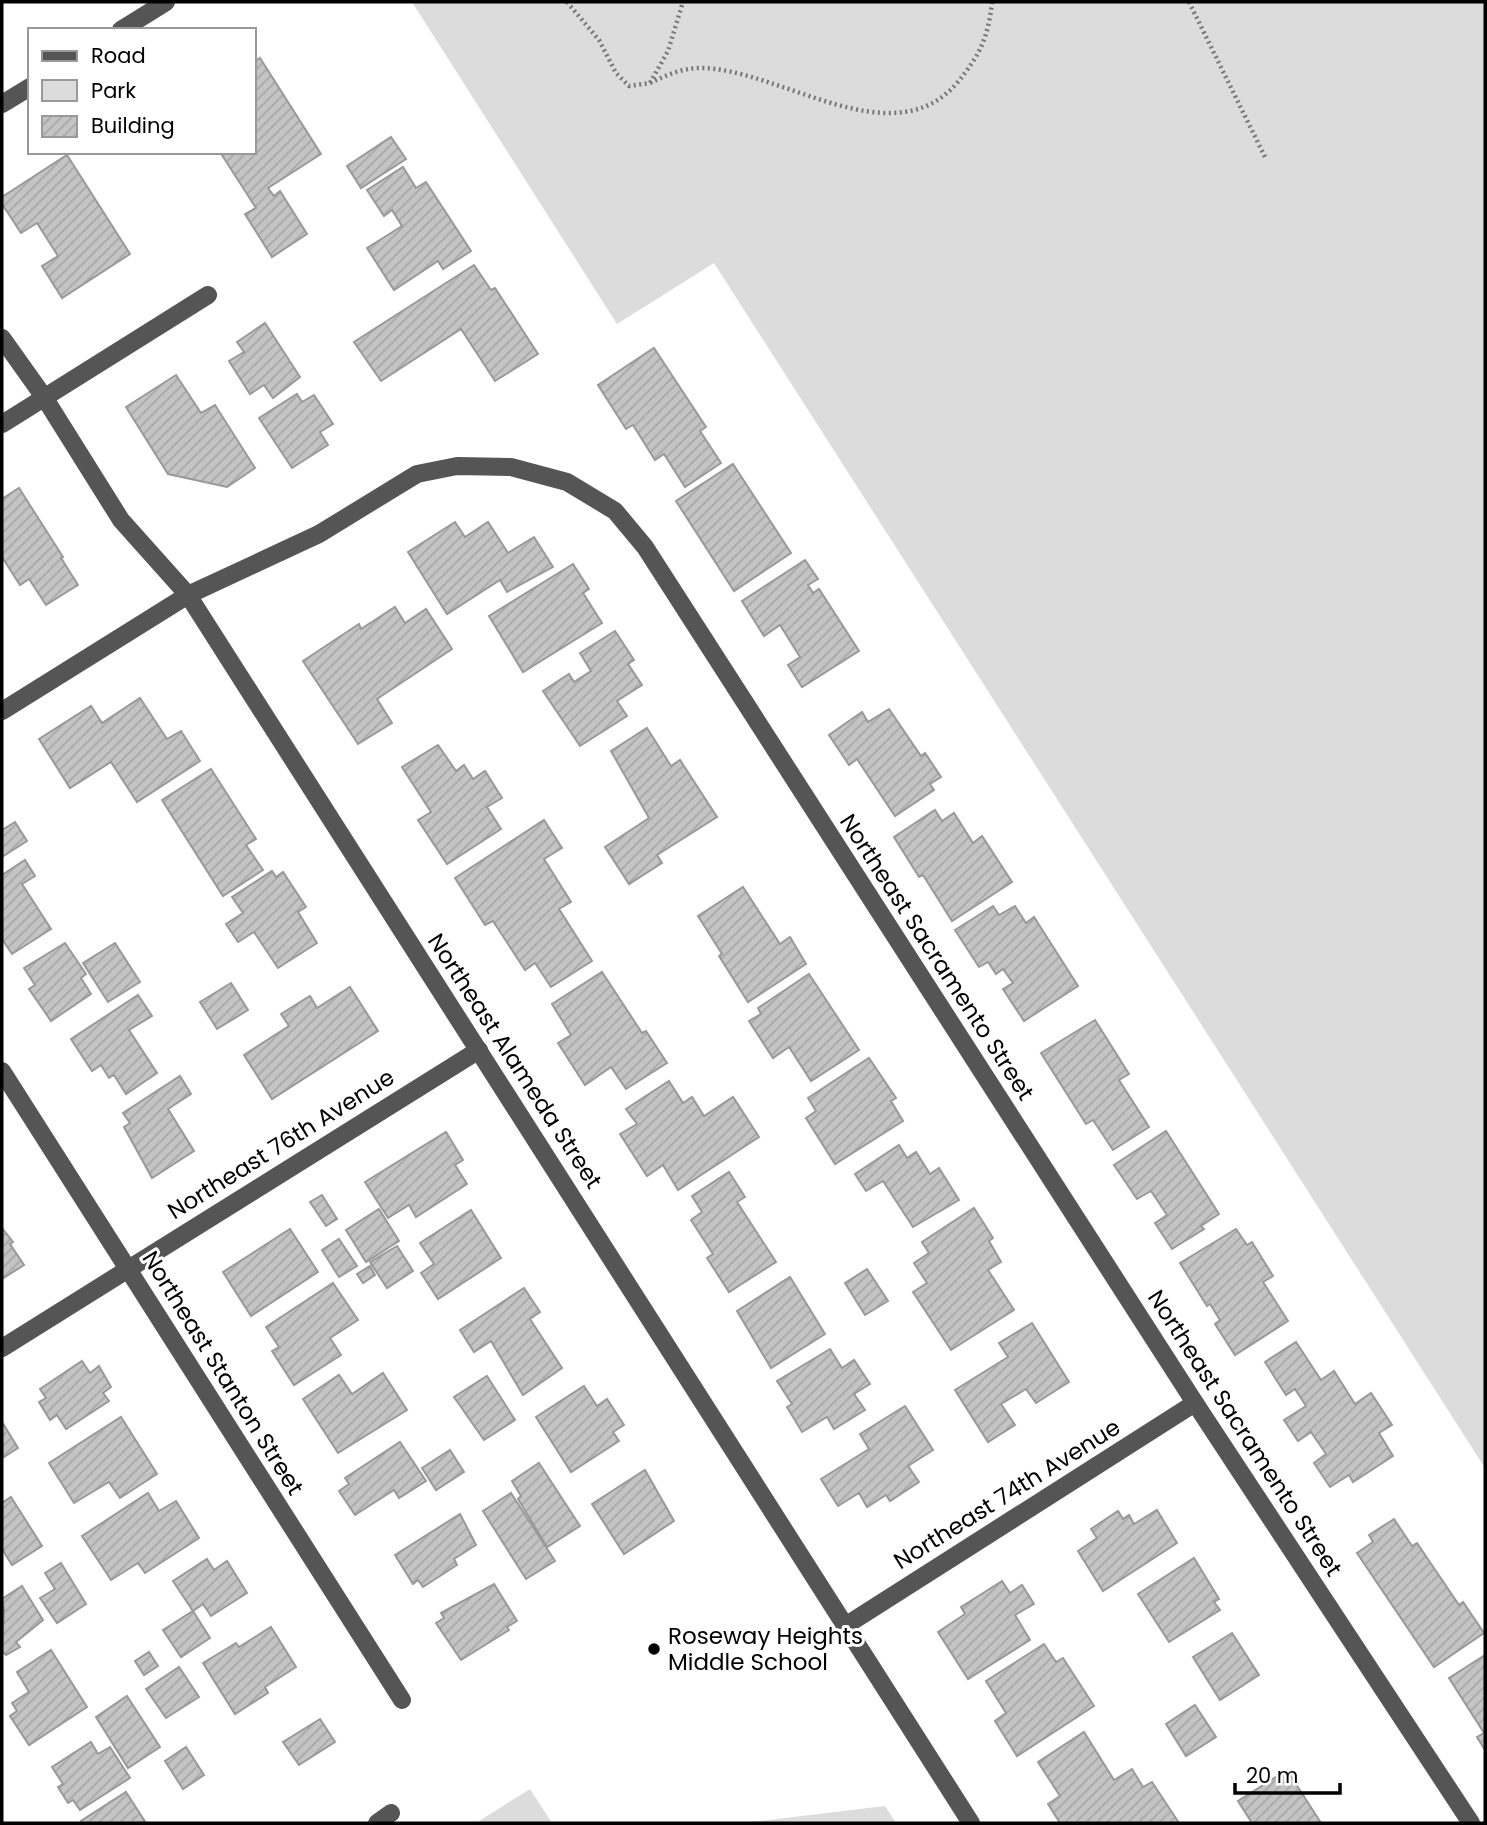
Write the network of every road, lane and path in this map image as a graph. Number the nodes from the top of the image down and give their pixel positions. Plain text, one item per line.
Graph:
1 (166, 2) edge
2 (567, 2) edge
3 (683, 2) edge
4 (992, 2) edge
5 (1189, 2) edge
6 (124, 28) edge
7 (650, 83) junction
8 (28, 88) edge
9 (2, 104) edge
10 (1265, 157) dead end
11 (208, 295) dead end
12 (2, 338) edge
13 (44, 397) junction
14 (2, 424) edge
15 (188, 596) junction
16 (2, 712) edge
17 (479, 1050) junction
18 (2, 1071) edge
19 (127, 1268) junction
20 (2, 1348) edge
21 (1195, 1403) junction
22 (845, 1626) junction
23 (402, 1700) dead end
24 (971, 1823) edge
25 (1471, 1823) edge

1 - 6 street
2 - 7 path
3 - 7 path
4 - 7 path
5 - 10 path
8 - 9 street
11 - 13 street
12 - 13 street, Northeast Alameda Street
13 - 14 street
13 - 15 street, Northeast Alameda Street
15 - 16 street, Northeast Sacramento Street
15 - 17 street, Northeast Alameda Street
15 - 21 street, Northeast Sacramento Street
17 - 19 street, Northeast 76th Avenue
17 - 22 street, Northeast Alameda Street
18 - 19 street, Northeast Stanton Street
19 - 20 street, Northeast 76th Avenue
19 - 23 street, Northeast Stanton Street
21 - 22 street, Northeast 74th Avenue
21 - 25 street, Northeast Sacramento Street
22 - 24 street, Northeast Alameda Street

